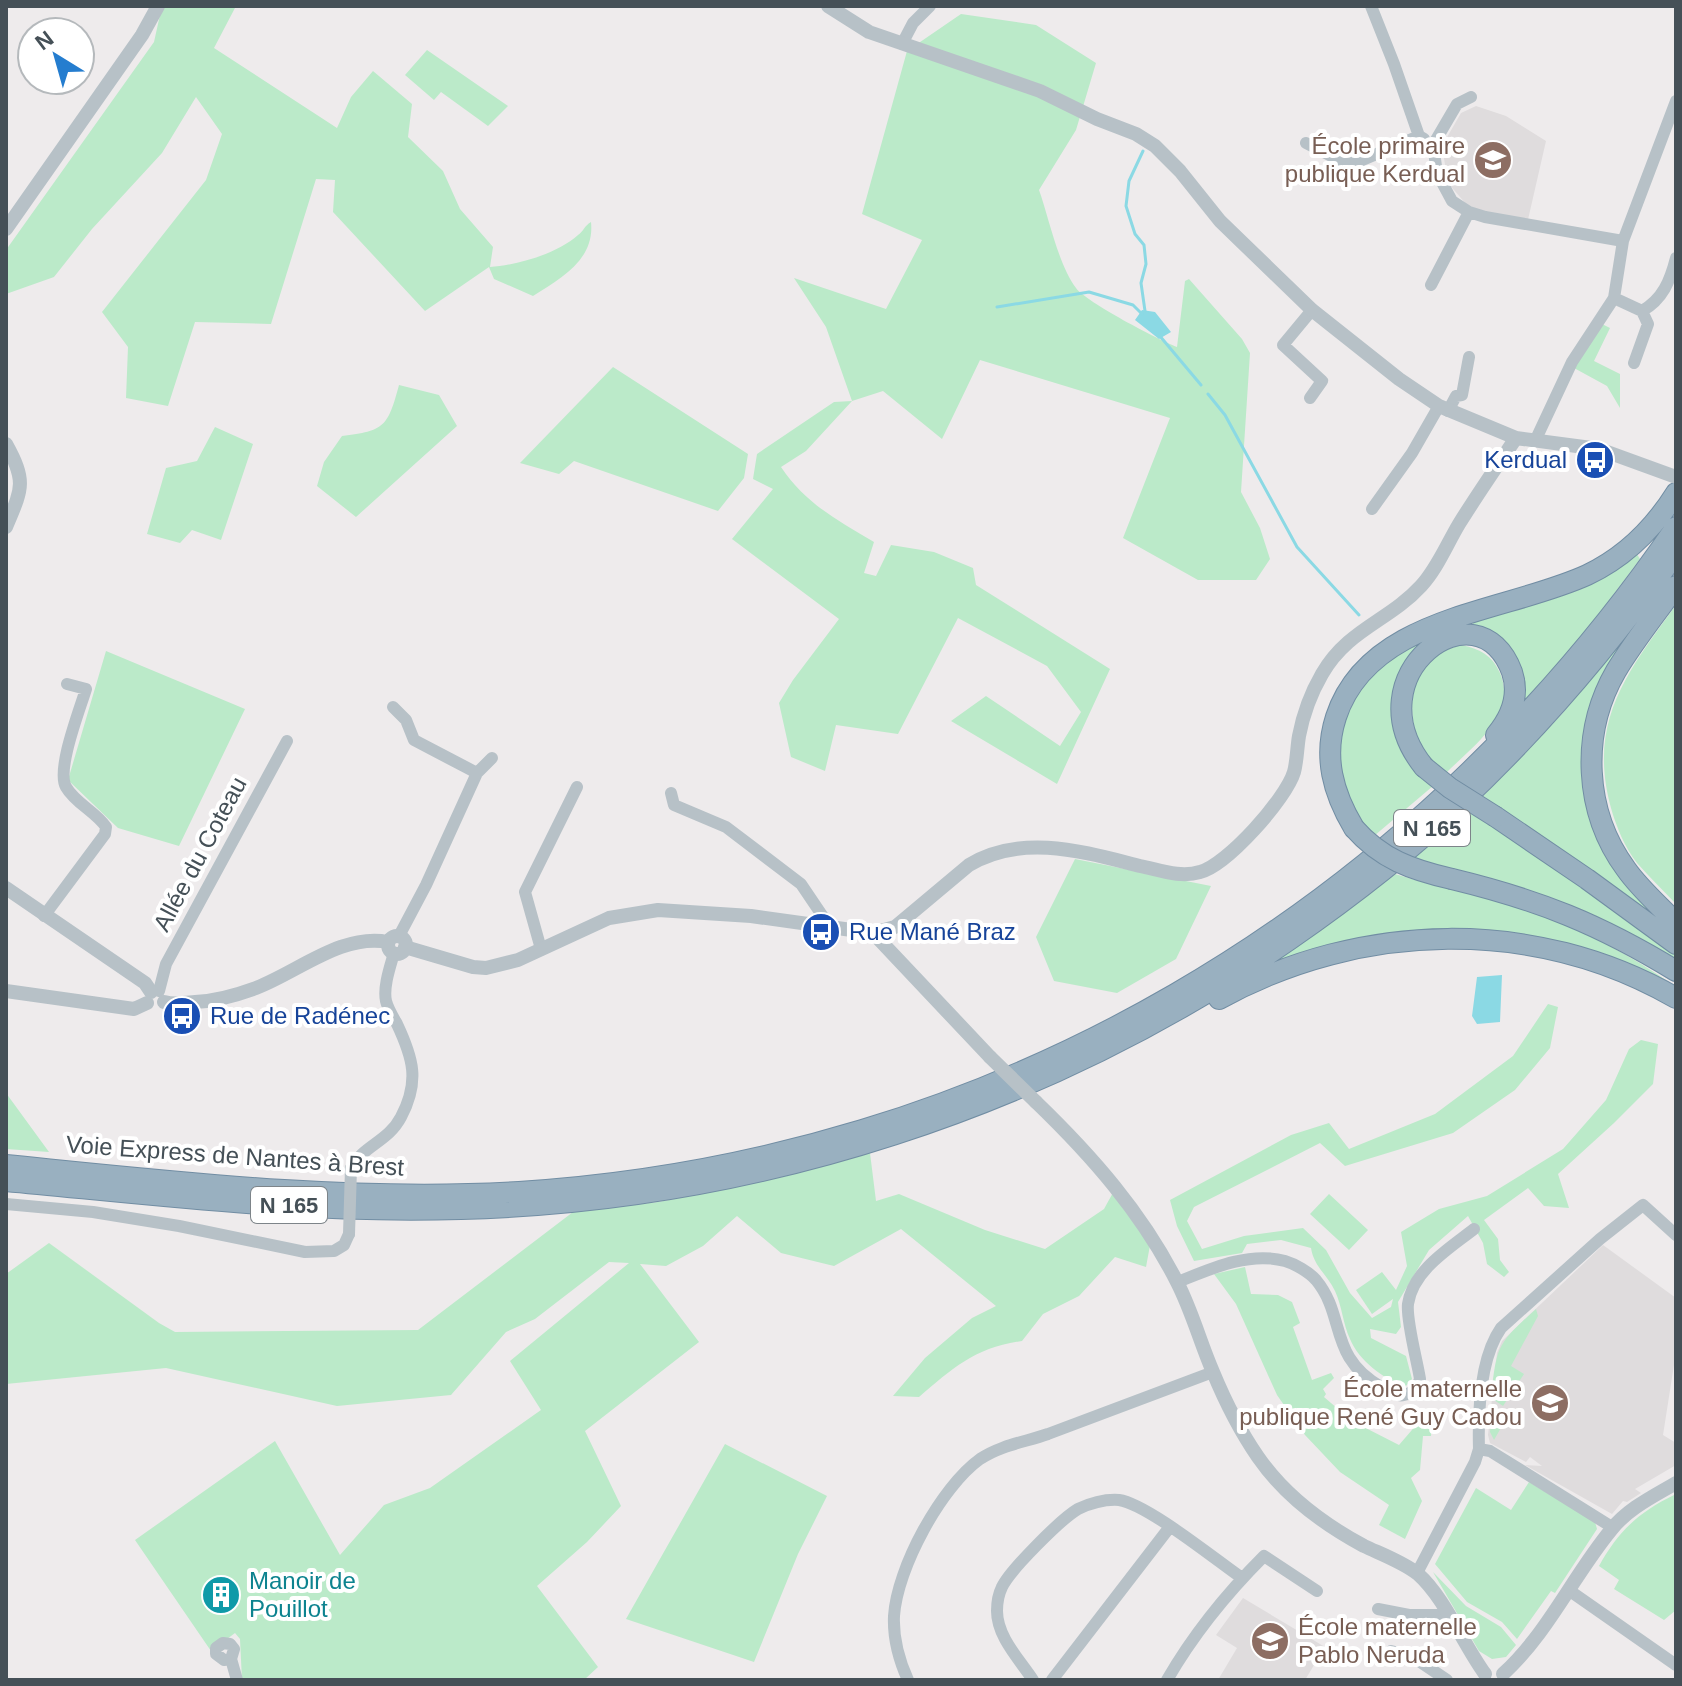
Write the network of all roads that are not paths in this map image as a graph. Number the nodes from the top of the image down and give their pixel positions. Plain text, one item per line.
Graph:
1 (158, 6) edge
2 (828, 6) edge
3 (930, 6) edge
4 (1371, 6) edge
5 (902, 44) junction
6 (1471, 97) dead end
7 (1676, 101) edge
8 (1419, 136) junction
9 (1306, 143) dead end
10 (1433, 145) junction
11 (1469, 212) junction
12 (6, 229) edge
13 (1623, 241) junction
14 (1676, 258) edge
15 (1431, 285) dead end
16 (1614, 298) junction
17 (1312, 310) junction
18 (1642, 311) junction
19 (1469, 357) dead end
20 (1634, 363) dead end
21 (1310, 398) dead end
22 (1444, 408) junction
23 (1516, 438) junction
24 (1536, 439) junction
25 (6, 444) edge
26 (1676, 477) edge
27 (1676, 493) edge
28 (1372, 509) dead end
29 (6, 527) edge
30 (1676, 527) edge
31 (1676, 553) edge
32 (1676, 586) edge
33 (67, 684) dead end
34 (393, 707) dead end
35 (287, 741) dead end
36 (492, 758) dead end
37 (477, 773) junction
38 (1458, 785) junction
39 (577, 787) dead end
40 (671, 793) dead end
41 (6, 888) edge
42 (44, 916) junction
43 (1676, 923) edge
44 (830, 927) junction
45 (873, 933) junction
46 (1676, 944) edge
47 (397, 945) junction
48 (541, 949) junction
49 (1676, 971) edge
50 (6, 991) edge
51 (156, 997) junction
52 (1676, 998) edge
53 (1156, 1022) junction
54 (6, 1165) edge
55 (6, 1181) edge
56 (6, 1204) edge
57 (1474, 1229) dead end
58 (1676, 1235) edge
59 (1178, 1282) junction
60 (1213, 1372) junction
61 (1479, 1449) junction
62 (1676, 1486) edge
63 (1612, 1527) junction
64 (1169, 1528) junction
65 (1417, 1573) junction
66 (1242, 1578) junction
67 (1317, 1591) dead end
68 (1570, 1591) junction
69 (1378, 1609) dead end
70 (1448, 1615) junction
71 (1391, 1651) dead end
72 (231, 1659) dead end
73 (1675, 1660) edge
74 (1483, 1677) edge
75 (1505, 1677) edge
76 (237, 1680) edge
77 (908, 1680) edge
78 (1033, 1680) edge
79 (1052, 1680) edge
80 (1167, 1680) edge
81 (1447, 1680) edge

1 - 12 street
2 - 5 street
3 - 5 street
4 - 8 street
5 - 17 street
6 - 10 street
7 - 13 street
8 - 9 street
8 - 10 street
10 - 11 street
11 - 13 street
11 - 15 street
13 - 16 street
14 - 18 street
16 - 18 street
16 - 24 street
17 - 21 street
17 - 22 street
18 - 20 street
19 - 22 street
22 - 23 street
22 - 28 street
23 - 24 street
23 - 45 street
24 - 26 street
25 - 29 street
27 - 49 highway, bridge
30 - 38 highway, Voie Express de Nantes à Brest / N 165
31 - 53 highway, Voie Express de Nantes à Brest / N 165
32 - 43 highway
33 - 42 street
34 - 37 street
35 - 51 street, Allée du Coteau
36 - 37 street
37 - 47 street
38 - 46 highway, bridge
38 - 54 highway, Voie Express de Nantes à Brest / N 165
39 - 48 street
40 - 44 street
41 - 42 street
42 - 51 street
44 - 45 street
44 - 48 street
45 - 59 street, bridge
47 - 48 street
47 - 51 street
47 - 56 street, bridge
50 - 51 street
52 - 53 highway
53 - 55 highway, Voie Express de Nantes à Brest / N 165
57 - 59 street
58 - 61 street
59 - 60 street
60 - 65 street
60 - 77 street
61 - 63 street
61 - 65 street
62 - 63 street
63 - 68 street
64 - 66 street
64 - 78 street
64 - 79 street
65 - 70 street
66 - 67 street
66 - 80 street
68 - 73 street
68 - 75 street
69 - 70 street
70 - 74 street
71 - 81 street
72 - 76 street
74 - 75 street

